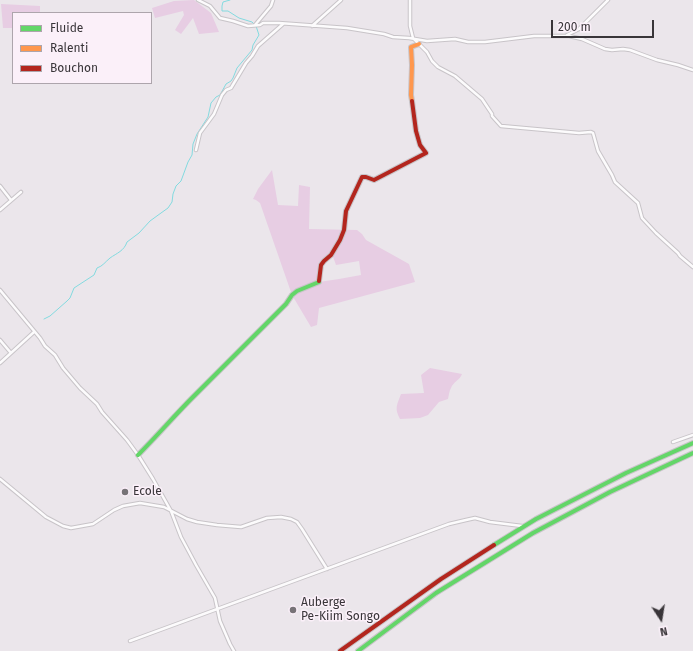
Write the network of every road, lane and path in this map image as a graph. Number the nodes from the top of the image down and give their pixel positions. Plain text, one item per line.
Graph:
1 (198, 0) edge
2 (273, 0) edge
3 (341, 0) edge
4 (410, 0) edge
5 (608, 0) edge
6 (283, 24) junction
7 (255, 25) junction
8 (312, 26) junction
9 (564, 36) junction
10 (413, 38) junction
11 (419, 44) junction
12 (693, 70) edge
13 (196, 150) dead end
14 (0, 186) edge
15 (21, 192) dead end
16 (11, 200) junction
17 (0, 210) edge
18 (693, 267) edge
19 (0, 290) edge
20 (34, 332) junction
21 (0, 340) edge
22 (11, 353) junction
23 (0, 363) edge
24 (693, 436) edge
25 (673, 442) dead end
26 (693, 443) edge
27 (693, 453) edge
28 (138, 455) junction
29 (0, 479) edge
30 (171, 511) junction
31 (525, 526) junction
32 (327, 569) junction
33 (217, 609) junction
34 (130, 641) dead end
35 (364, 649) edge
36 (234, 651) edge
37 (340, 651) edge
38 (358, 651) edge

1 - 7 street
2 - 7 street
3 - 8 street
4 - 10 street
5 - 9 street
6 - 7 street
6 - 8 street
6 - 13 street
8 - 10 street
9 - 10 street
9 - 12 street
10 - 11 street
11 - 18 street
11 - 28 main road
14 - 16 street
15 - 16 street
16 - 17 street
19 - 20 street
20 - 22 street
20 - 28 street
21 - 22 street
22 - 23 street
24 - 25 street
26 - 31 main road
27 - 35 main road
28 - 30 street
29 - 30 street
30 - 32 street
30 - 33 street
31 - 32 street
31 - 37 main road
32 - 33 street
33 - 34 street
33 - 36 street
35 - 38 main road

